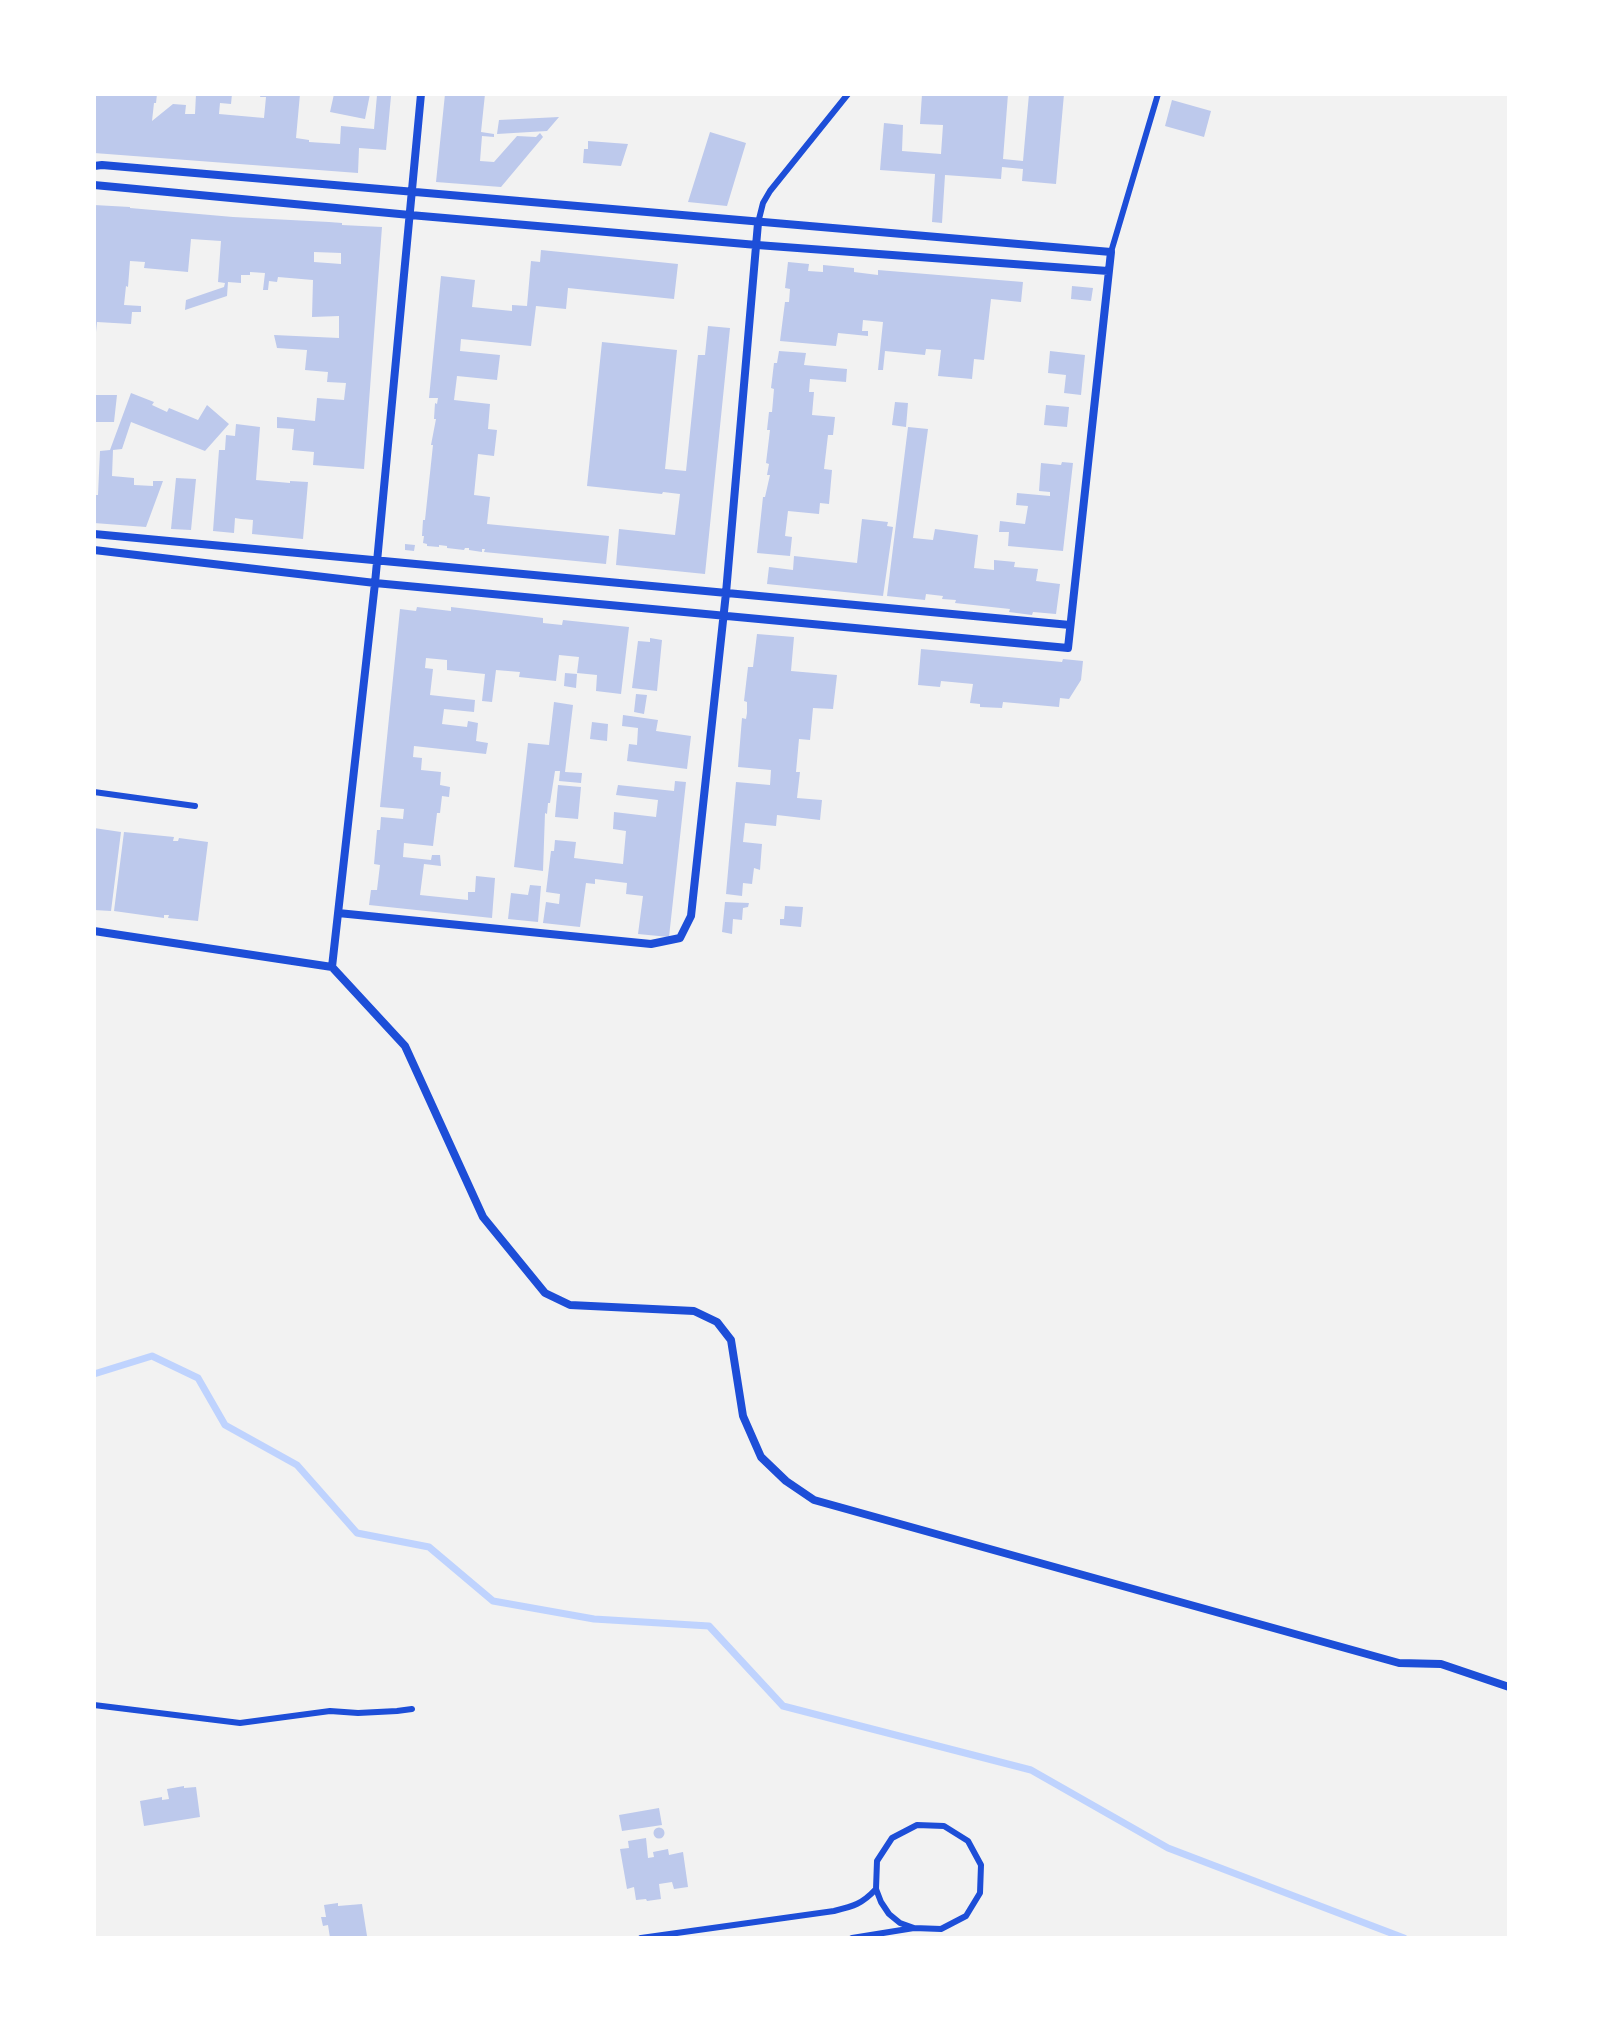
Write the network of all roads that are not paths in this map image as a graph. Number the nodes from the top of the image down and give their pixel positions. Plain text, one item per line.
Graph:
1 (421, 94) edge
2 (848, 94) edge
3 (1158, 94) edge
4 (94, 166) edge
5 (94, 185) edge
6 (413, 192) junction
7 (410, 215) junction
8 (758, 223) junction
9 (757, 245) junction
10 (1111, 252) junction
11 (1108, 271) junction
12 (94, 534) edge
13 (94, 550) edge
14 (377, 561) junction
15 (375, 583) junction
16 (726, 593) junction
17 (724, 615) junction
18 (1070, 625) junction
19 (94, 792) edge
20 (195, 806) dead end
21 (338, 913) junction
22 (94, 931) edge
23 (332, 967) junction
24 (1509, 1687) edge
25 (94, 1705) edge
26 (412, 1709) dead end
27 (876, 1889) junction
28 (914, 1928) junction
29 (641, 1938) edge
30 (852, 1938) edge

1 - 6 street
2 - 8 lane
3 - 10 lane
4 - 6 street
5 - 7 street
6 - 7 street
6 - 8 street
7 - 9 street
7 - 14 street
8 - 9 street
8 - 10 street
9 - 11 street
9 - 16 street
10 - 11 street
11 - 18 street
12 - 14 street
13 - 15 street
14 - 15 street
14 - 16 street
15 - 17 street
15 - 21 street
16 - 17 street
16 - 18 street
17 - 18 street
17 - 21 street
19 - 20 lane
21 - 23 street
22 - 23 street
23 - 24 street
25 - 26 lane
27 - 28 lane
27 - 28 lane
27 - 29 lane
28 - 30 lane

